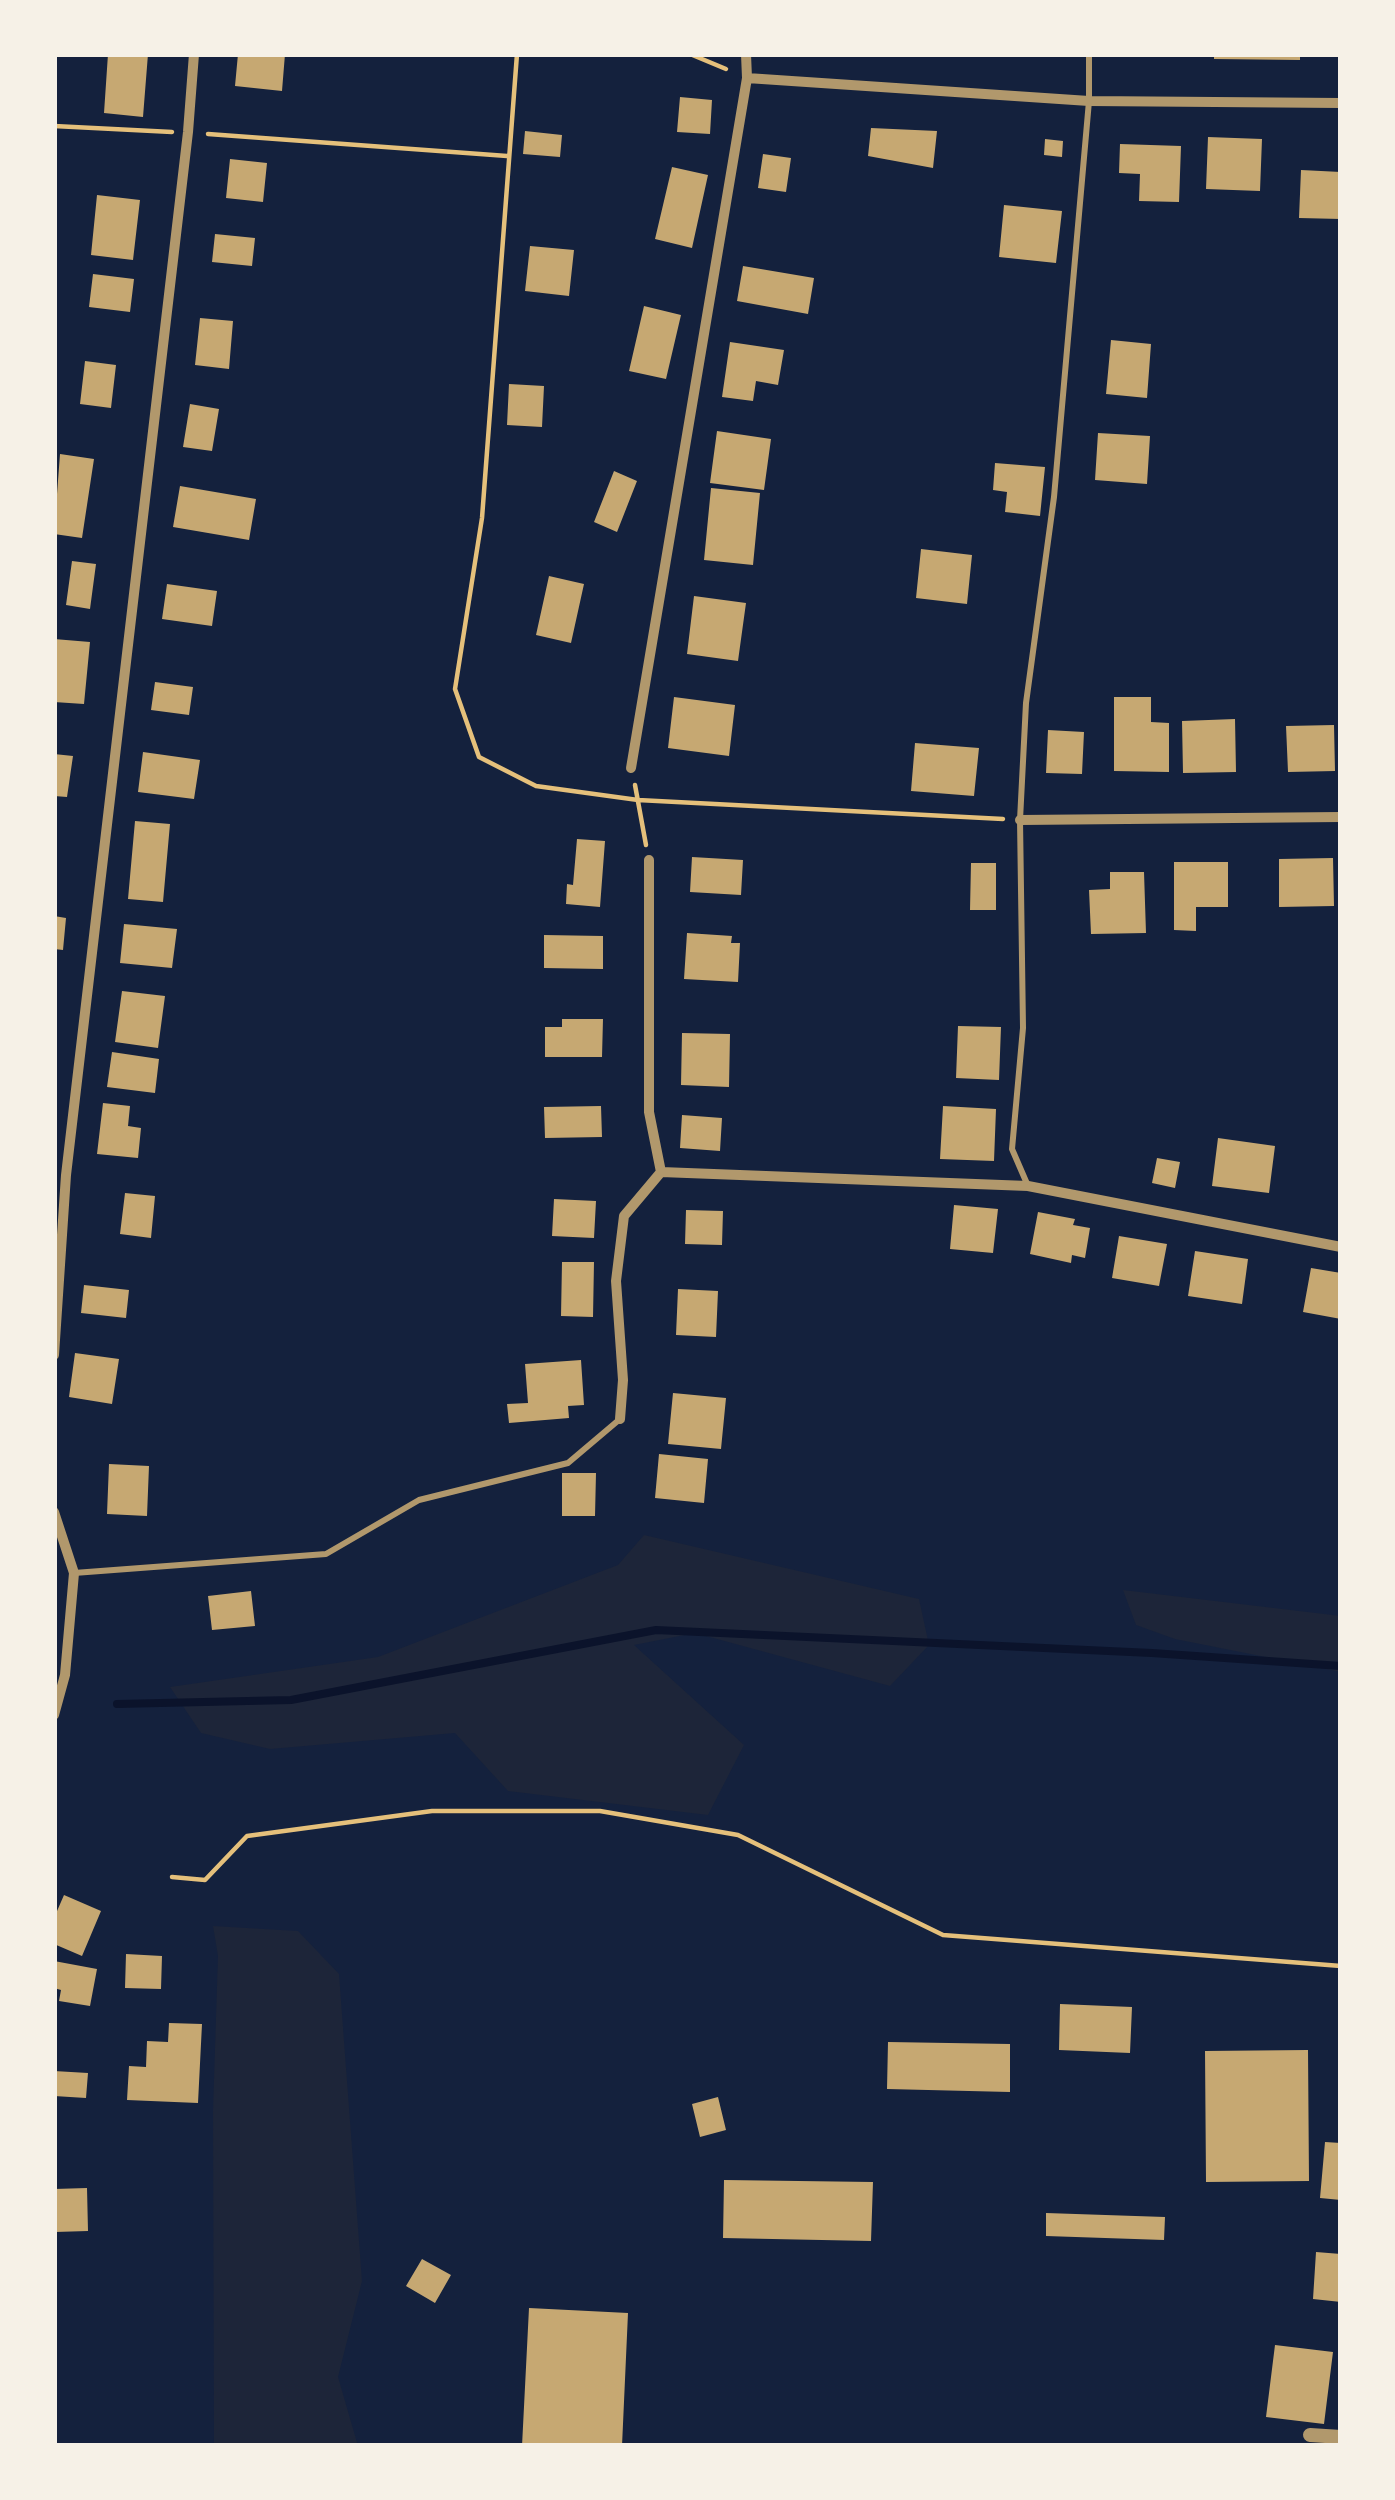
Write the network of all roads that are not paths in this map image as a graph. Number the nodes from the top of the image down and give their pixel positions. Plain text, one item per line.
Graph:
1 (194, 54) edge
2 (746, 54) edge
3 (1089, 54) edge
4 (748, 78) junction
5 (1089, 101) junction
6 (1341, 103) edge
7 (632, 768) road end
8 (1341, 817) edge
9 (1020, 820) junction
10 (649, 860) road end
11 (662, 1172) junction
12 (1028, 1186) junction
13 (1341, 1247) edge
14 (54, 1355) edge
15 (620, 1419) joint
16 (54, 1512) edge
17 (74, 1573) junction
18 (54, 1715) edge
19 (1310, 2435) dead end
20 (1341, 2437) edge

1 - 14 street
2 - 4 street
3 - 5 lane
4 - 5 street
4 - 7 street
5 - 6 street
5 - 9 lane
8 - 9 street
9 - 12 lane
10 - 11 street
11 - 12 street
11 - 15 street
12 - 13 street
15 - 17 lane
16 - 17 street
17 - 18 street
19 - 20 street

